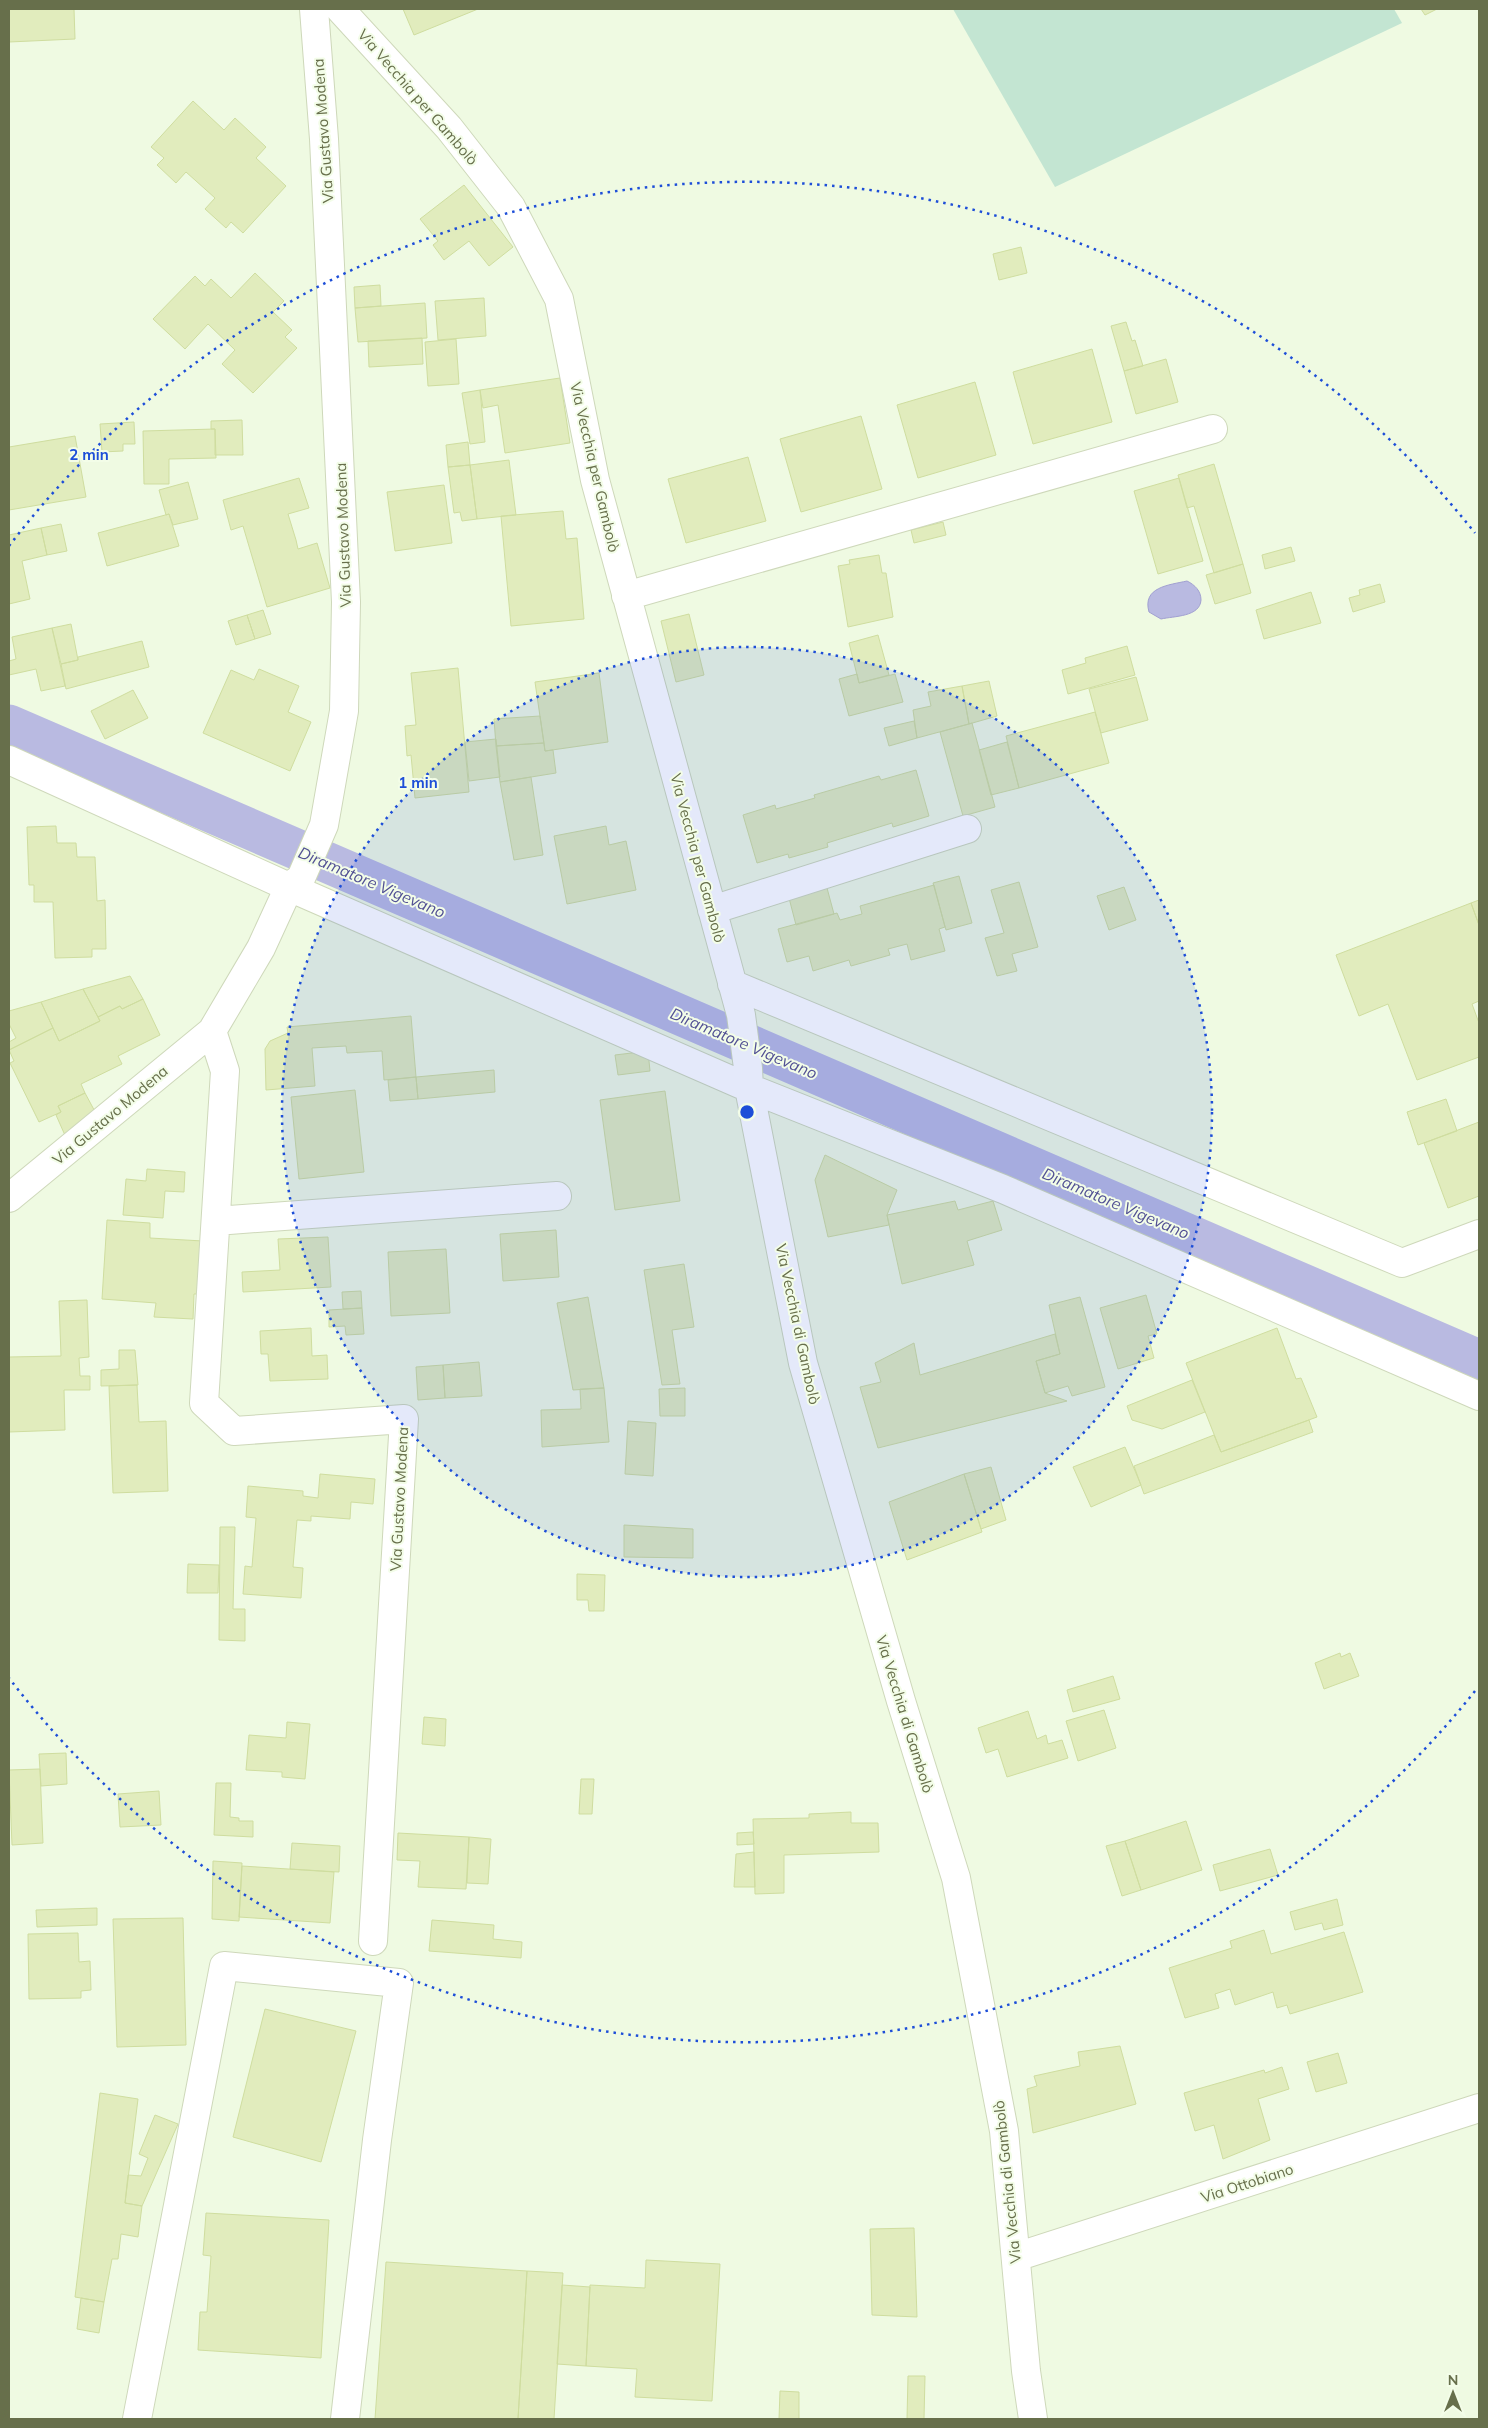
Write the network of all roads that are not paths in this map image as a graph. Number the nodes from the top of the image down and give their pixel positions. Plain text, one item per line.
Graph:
1 (314, 9) edge
2 (340, 9) edge
3 (1213, 429) dead end
4 (626, 596) junction
5 (9, 760) edge
6 (967, 828) dead end
7 (295, 882) junction
8 (712, 910) junction
9 (732, 984) junction
10 (741, 1015) joint
11 (212, 1031) junction
12 (749, 1078) junction
13 (557, 1196) dead end
14 (9, 1198) edge
15 (216, 1221) junction
16 (1479, 1234) edge
17 (1479, 1396) edge
18 (373, 1941) dead end
19 (1479, 2108) edge
20 (1016, 2257) junction
21 (137, 2419) edge
22 (345, 2419) edge
23 (1033, 2419) edge

1 - 7 street, Via Gustavo Modena
2 - 4 street, Via Vecchia per Gambolò
3 - 4 street
4 - 8 street, Via Vecchia per Gambolò
5 - 7 street
6 - 8 street
7 - 11 street, Via Gustavo Modena
7 - 12 street
8 - 9 street, Via Vecchia per Gambolò
9 - 10 street, Via Vecchia per Gambolò
9 - 16 street
10 - 12 street, Via Vecchia di Gambolò
11 - 14 street, Via Gustavo Modena
11 - 15 street, Via Gustavo Modena
12 - 17 street
12 - 20 street, Via Vecchia di Gambolò
13 - 15 street
15 - 18 street, Via Gustavo Modena
19 - 20 street, Via Ottobiano
20 - 23 street, Via Vecchia di Gambolò
21 - 22 street

